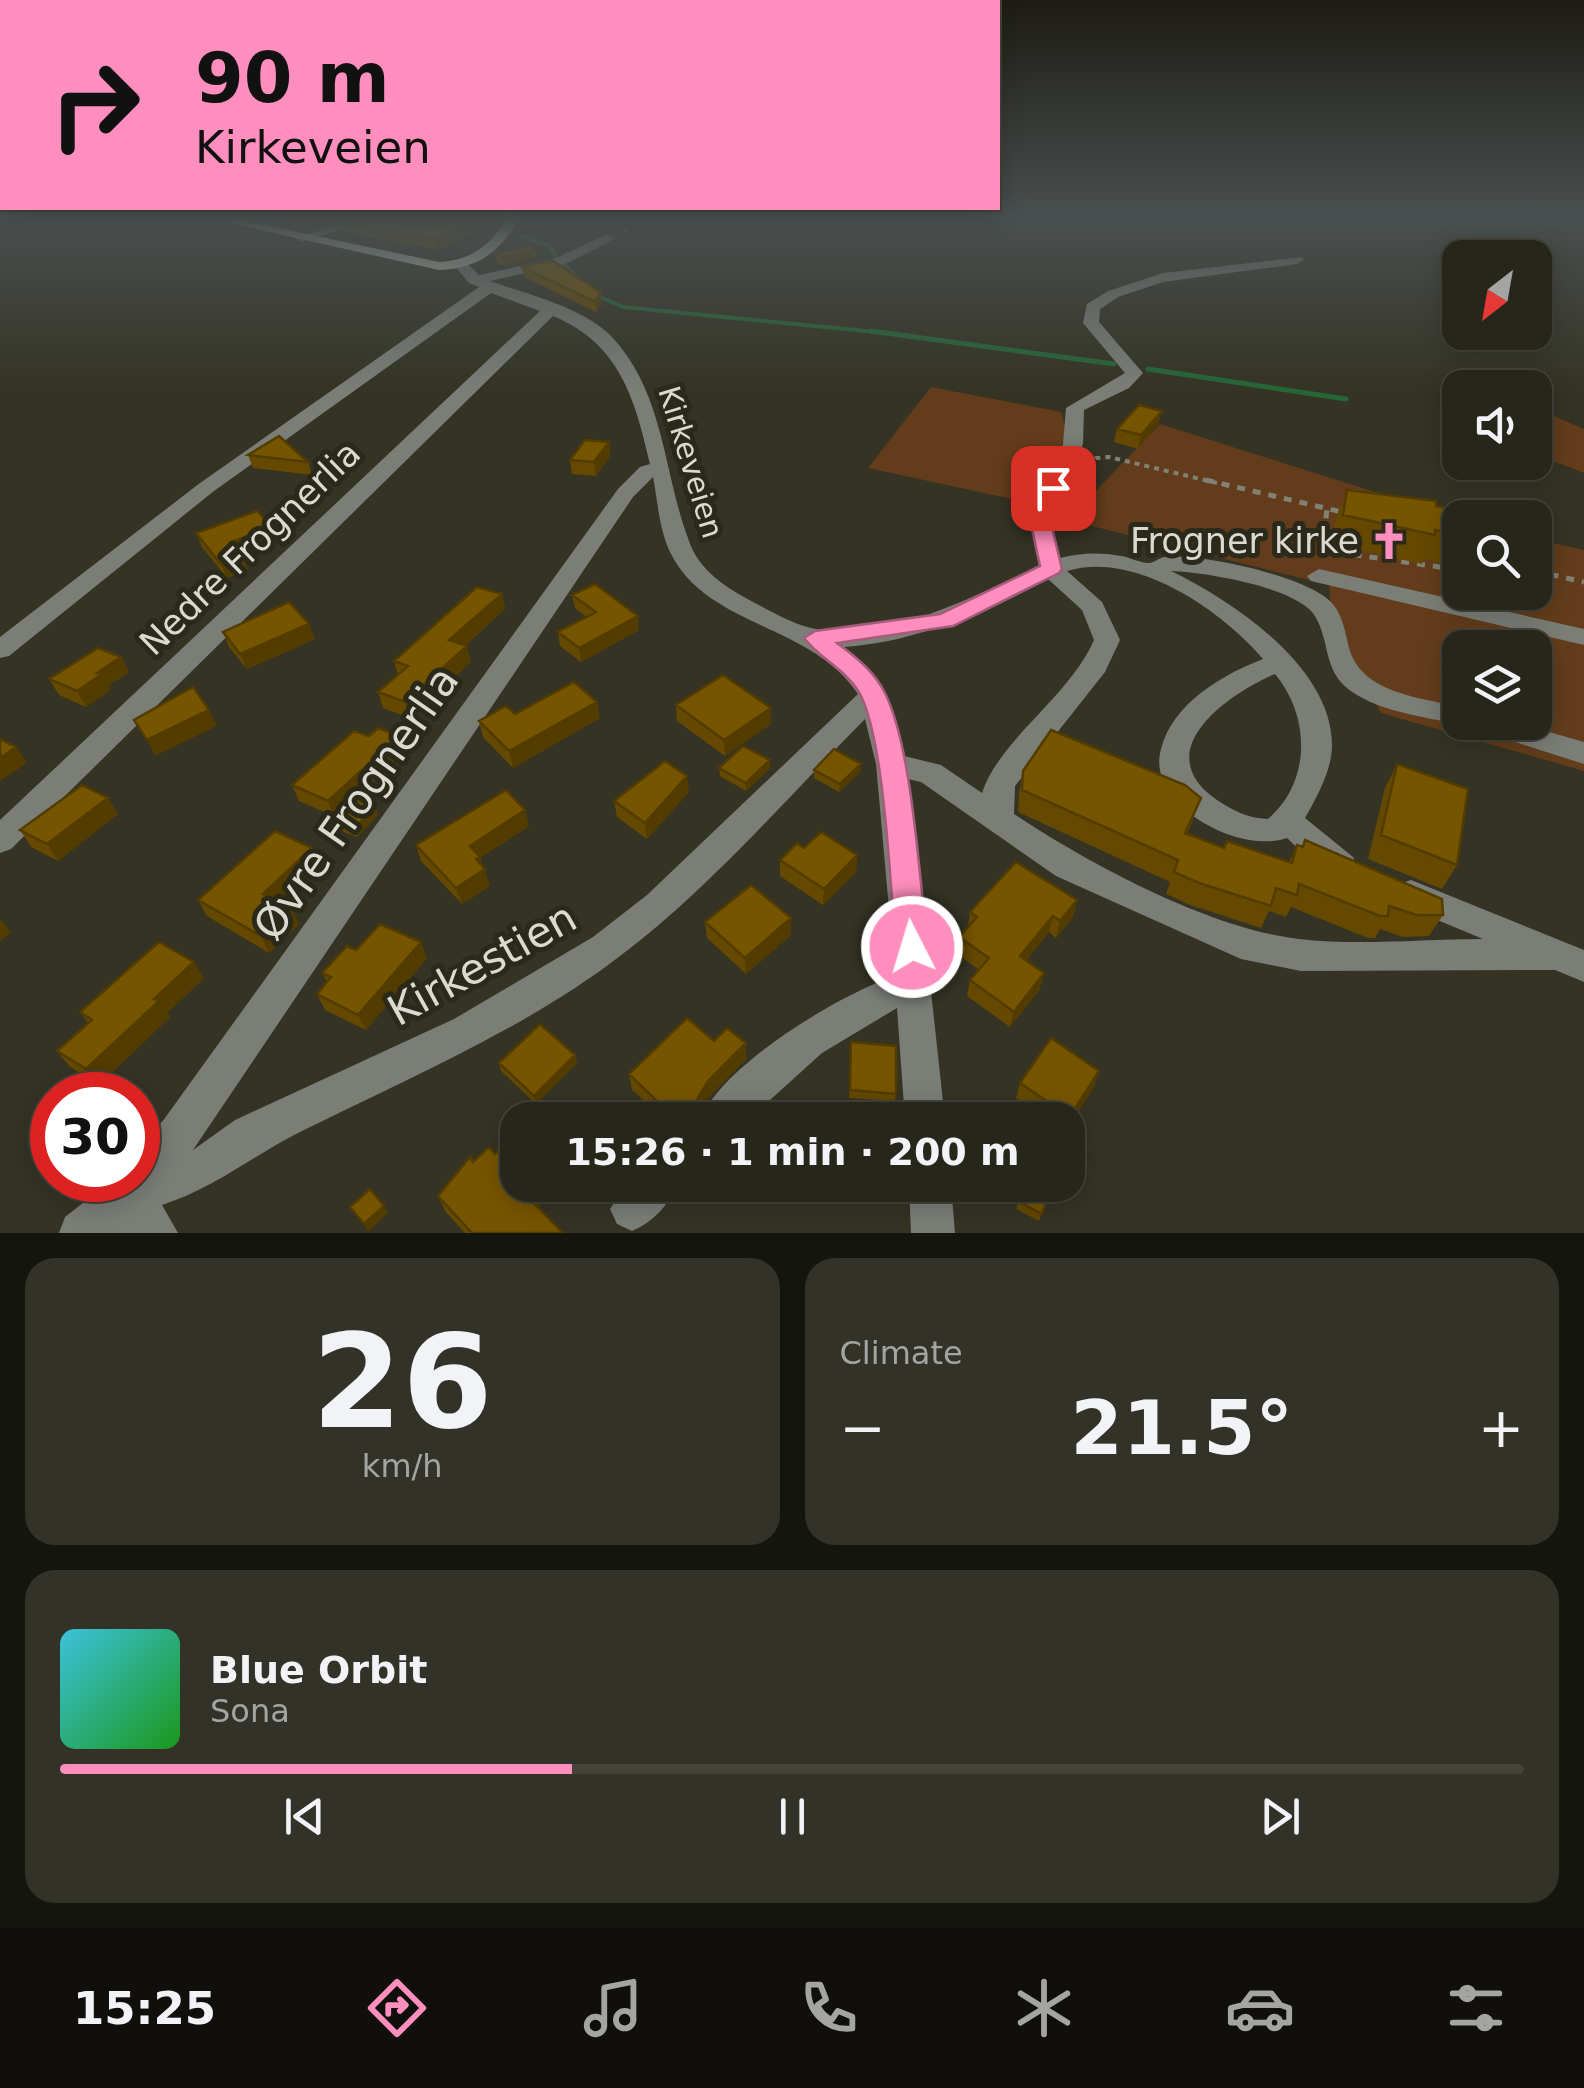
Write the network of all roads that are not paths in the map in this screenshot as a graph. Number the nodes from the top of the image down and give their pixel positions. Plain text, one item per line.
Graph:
1 (477, 275) edge
2 (513, 275) edge
3 (1188, 275) edge
4 (483, 283) junction
5 (550, 310) junction
6 (660, 467) junction
7 (1051, 569) junction
8 (1152, 572) junction
9 (1319, 576) dead end
10 (1584, 637) edge
11 (815, 638) junction
12 (0, 650) edge
13 (1278, 662) junction
14 (874, 695) junction
15 (1442, 711) edge
16 (1540, 740) edge
17 (1584, 753) edge
18 (891, 764) junction
19 (1000, 819) junction
20 (1288, 820) junction
21 (0, 840) edge
22 (1570, 960) edge
23 (915, 986) junction
24 (740, 1102) edge
25 (924, 1102) edge
26 (931, 1202) edge
27 (137, 1218) edge
28 (81, 1233) edge
29 (933, 1233) edge

1 - 4 street, Kirkeveien
2 - 4 street
3 - 7 street
4 - 5 street, Kirkeveien
4 - 12 street
5 - 6 street, Kirkeveien
5 - 21 street, Nedre Frognerlia
6 - 11 street, Kirkeveien
6 - 27 street, Øvre Frognerlia
7 - 8 street
7 - 11 street
7 - 19 street
8 - 13 street
8 - 15 street
9 - 10 street
11 - 14 street, Kirkeveien
13 - 20 street
13 - 20 street
14 - 18 street
14 - 27 street, Kirkestien
16 - 17 street
18 - 19 street
18 - 23 street
19 - 22 street
20 - 22 street
23 - 24 street
23 - 25 street
26 - 29 street
27 - 28 street, Kirkestien

